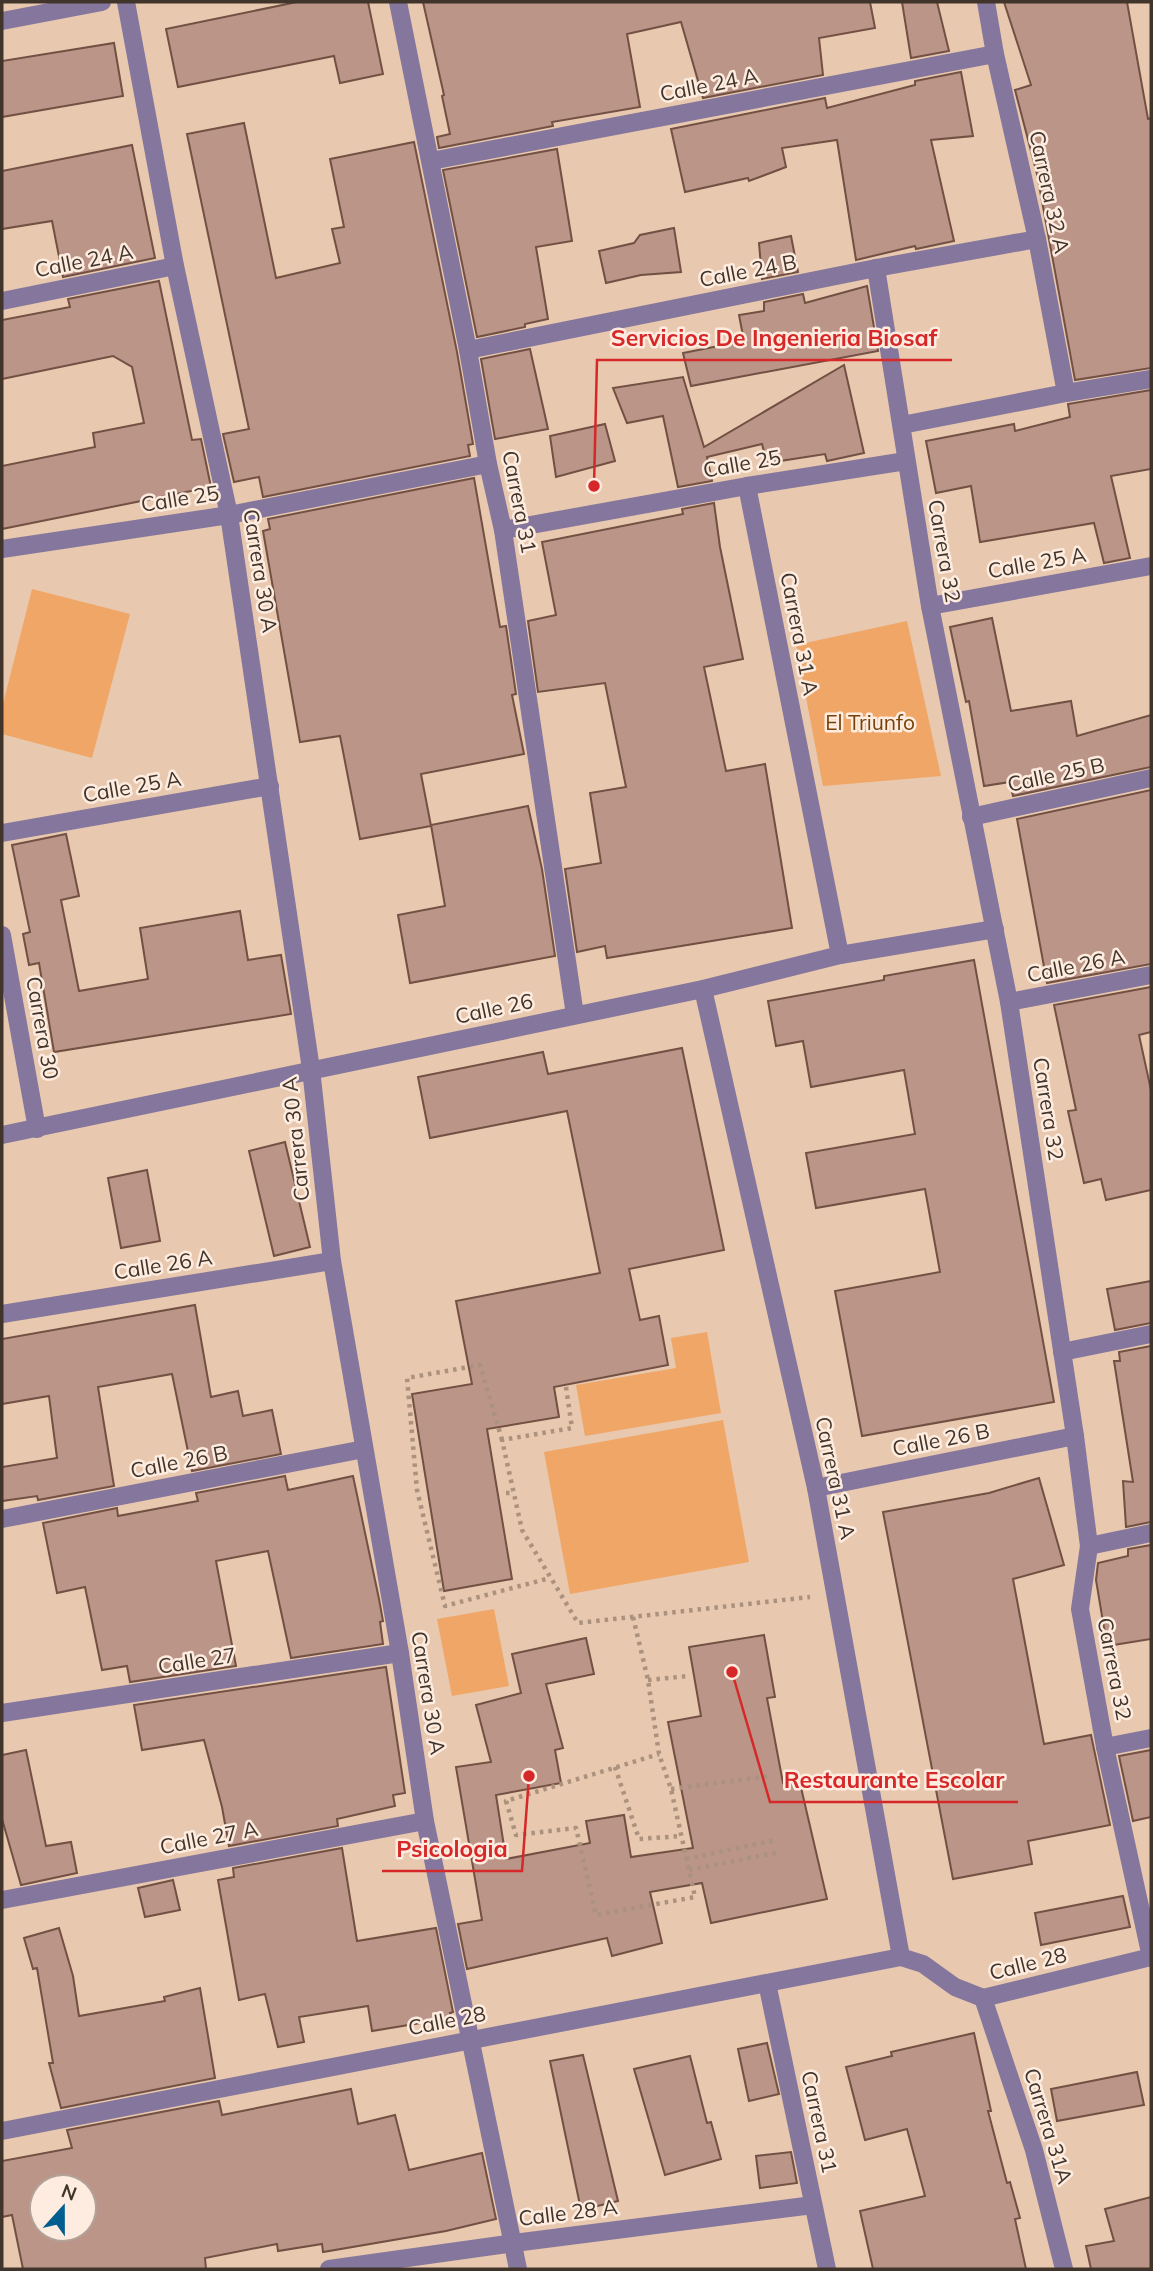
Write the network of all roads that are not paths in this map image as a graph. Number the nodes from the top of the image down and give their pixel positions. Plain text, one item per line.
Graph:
1 (102, 2) edge
2 (126, 2) edge
3 (398, 2) edge
4 (986, 2) edge
5 (2, 21) edge
6 (995, 54) junction
7 (431, 161) junction
8 (1037, 239) junction
9 (175, 266) junction
10 (876, 268) junction
11 (2, 301) edge
12 (468, 350) junction
13 (1151, 379) edge
14 (1066, 393) junction
15 (902, 425) junction
16 (906, 461) junction
17 (488, 464) junction
18 (747, 486) junction
19 (229, 515) junction
20 (503, 530) junction
21 (2, 550) edge
22 (1151, 566) edge
23 (930, 606) junction
24 (1151, 778) edge
25 (270, 786) junction
26 (971, 817) junction
27 (2, 833) edge
28 (995, 929) junction
29 (2, 935) edge
30 (839, 955) junction
31 (1151, 975) edge
32 (703, 989) junction
33 (1009, 1002) junction
34 (575, 1015) junction
35 (311, 1069) junction
36 (37, 1129) junction
37 (2, 1135) edge
38 (332, 1261) junction
39 (2, 1314) edge
40 (1151, 1334) edge
41 (1062, 1352) junction
42 (1075, 1436) junction
43 (364, 1449) junction
44 (816, 1488) junction
45 (2, 1519) edge
46 (1151, 1533) edge
47 (1089, 1546) junction
48 (400, 1653) junction
49 (2, 1713) edge
50 (1151, 1738) edge
51 (1105, 1747) junction
52 (425, 1821) junction
53 (2, 1900) edge
54 (901, 1957) junction
55 (1151, 1957) edge
56 (767, 1983) junction
57 (983, 1998) junction
58 (471, 2039) junction
59 (2, 2131) edge
60 (813, 2205) junction
61 (513, 2243) junction
62 (329, 2269) edge
63 (518, 2269) edge
64 (827, 2269) edge
65 (1064, 2269) edge

1 - 5 street
2 - 9 street, Carrera 30 A
3 - 7 street, Carrera 31
4 - 6 street, Carrera 32 A
6 - 7 street, Calle 24 A
6 - 8 street, Carrera 32 A
7 - 12 street, Carrera 31
8 - 10 street, Calle 24 B
8 - 14 street, Carrera 32 A
9 - 11 street, Calle 24 A
9 - 19 street, Carrera 30 A
10 - 12 street, Calle 24 B
10 - 15 street, Carrera 32
12 - 17 street, Carrera 31
13 - 14 street
14 - 15 street
15 - 16 street, Carrera 32
16 - 18 street, Calle 25
16 - 23 street, Carrera 32
17 - 19 street, Calle 25
17 - 20 street, Carrera 31
18 - 20 street, Calle 25
18 - 30 street, Carrera 31 A
19 - 21 street, Calle 25
19 - 25 street, Carrera 30 A
20 - 34 street, Carrera 31
22 - 23 street, Calle 25 A
23 - 26 street, Carrera 32
24 - 26 street, Calle 25 B
25 - 27 street, Calle 25 A
25 - 35 street, Carrera 30 A
26 - 28 street, Carrera 32
28 - 30 street, Calle 26
28 - 33 street, Carrera 32
29 - 36 street, Carrera 30
30 - 32 street, Calle 26
31 - 33 street, Calle 26 A
32 - 34 street, Calle 26
32 - 44 street, Carrera 31 A
33 - 41 street, Carrera 32
34 - 35 street, Calle 26
35 - 36 street, Calle 26
35 - 38 street, Carrera 30 A
36 - 37 street, Calle 26
38 - 39 street, Calle 26 A
38 - 43 street, Carrera 30 A
40 - 41 street
41 - 42 street, Carrera 32
42 - 44 street, Calle 26 B
42 - 47 street, Carrera 32
43 - 45 street, Calle 26 B
43 - 48 street, Carrera 30 A
44 - 54 street, Carrera 31 A
46 - 47 street
47 - 51 street, Carrera 32
48 - 49 street, Calle 27
48 - 52 street, Carrera 30 A
50 - 51 street
51 - 55 street, Carrera 32
52 - 53 street, Calle 27 A
52 - 58 street, Carrera 30 A
54 - 56 street, Calle 28
54 - 57 street, Calle 28
55 - 57 street, Calle 28
56 - 58 street, Calle 28
56 - 60 street, Carrera 31
57 - 65 street, Carrera 31A
58 - 59 street, Calle 28
58 - 61 street, Carrera 30 A
60 - 61 street, Calle 28 A
60 - 64 street, Carrera 31
61 - 62 street, Calle 28 A
61 - 63 street, Carrera 30 A

